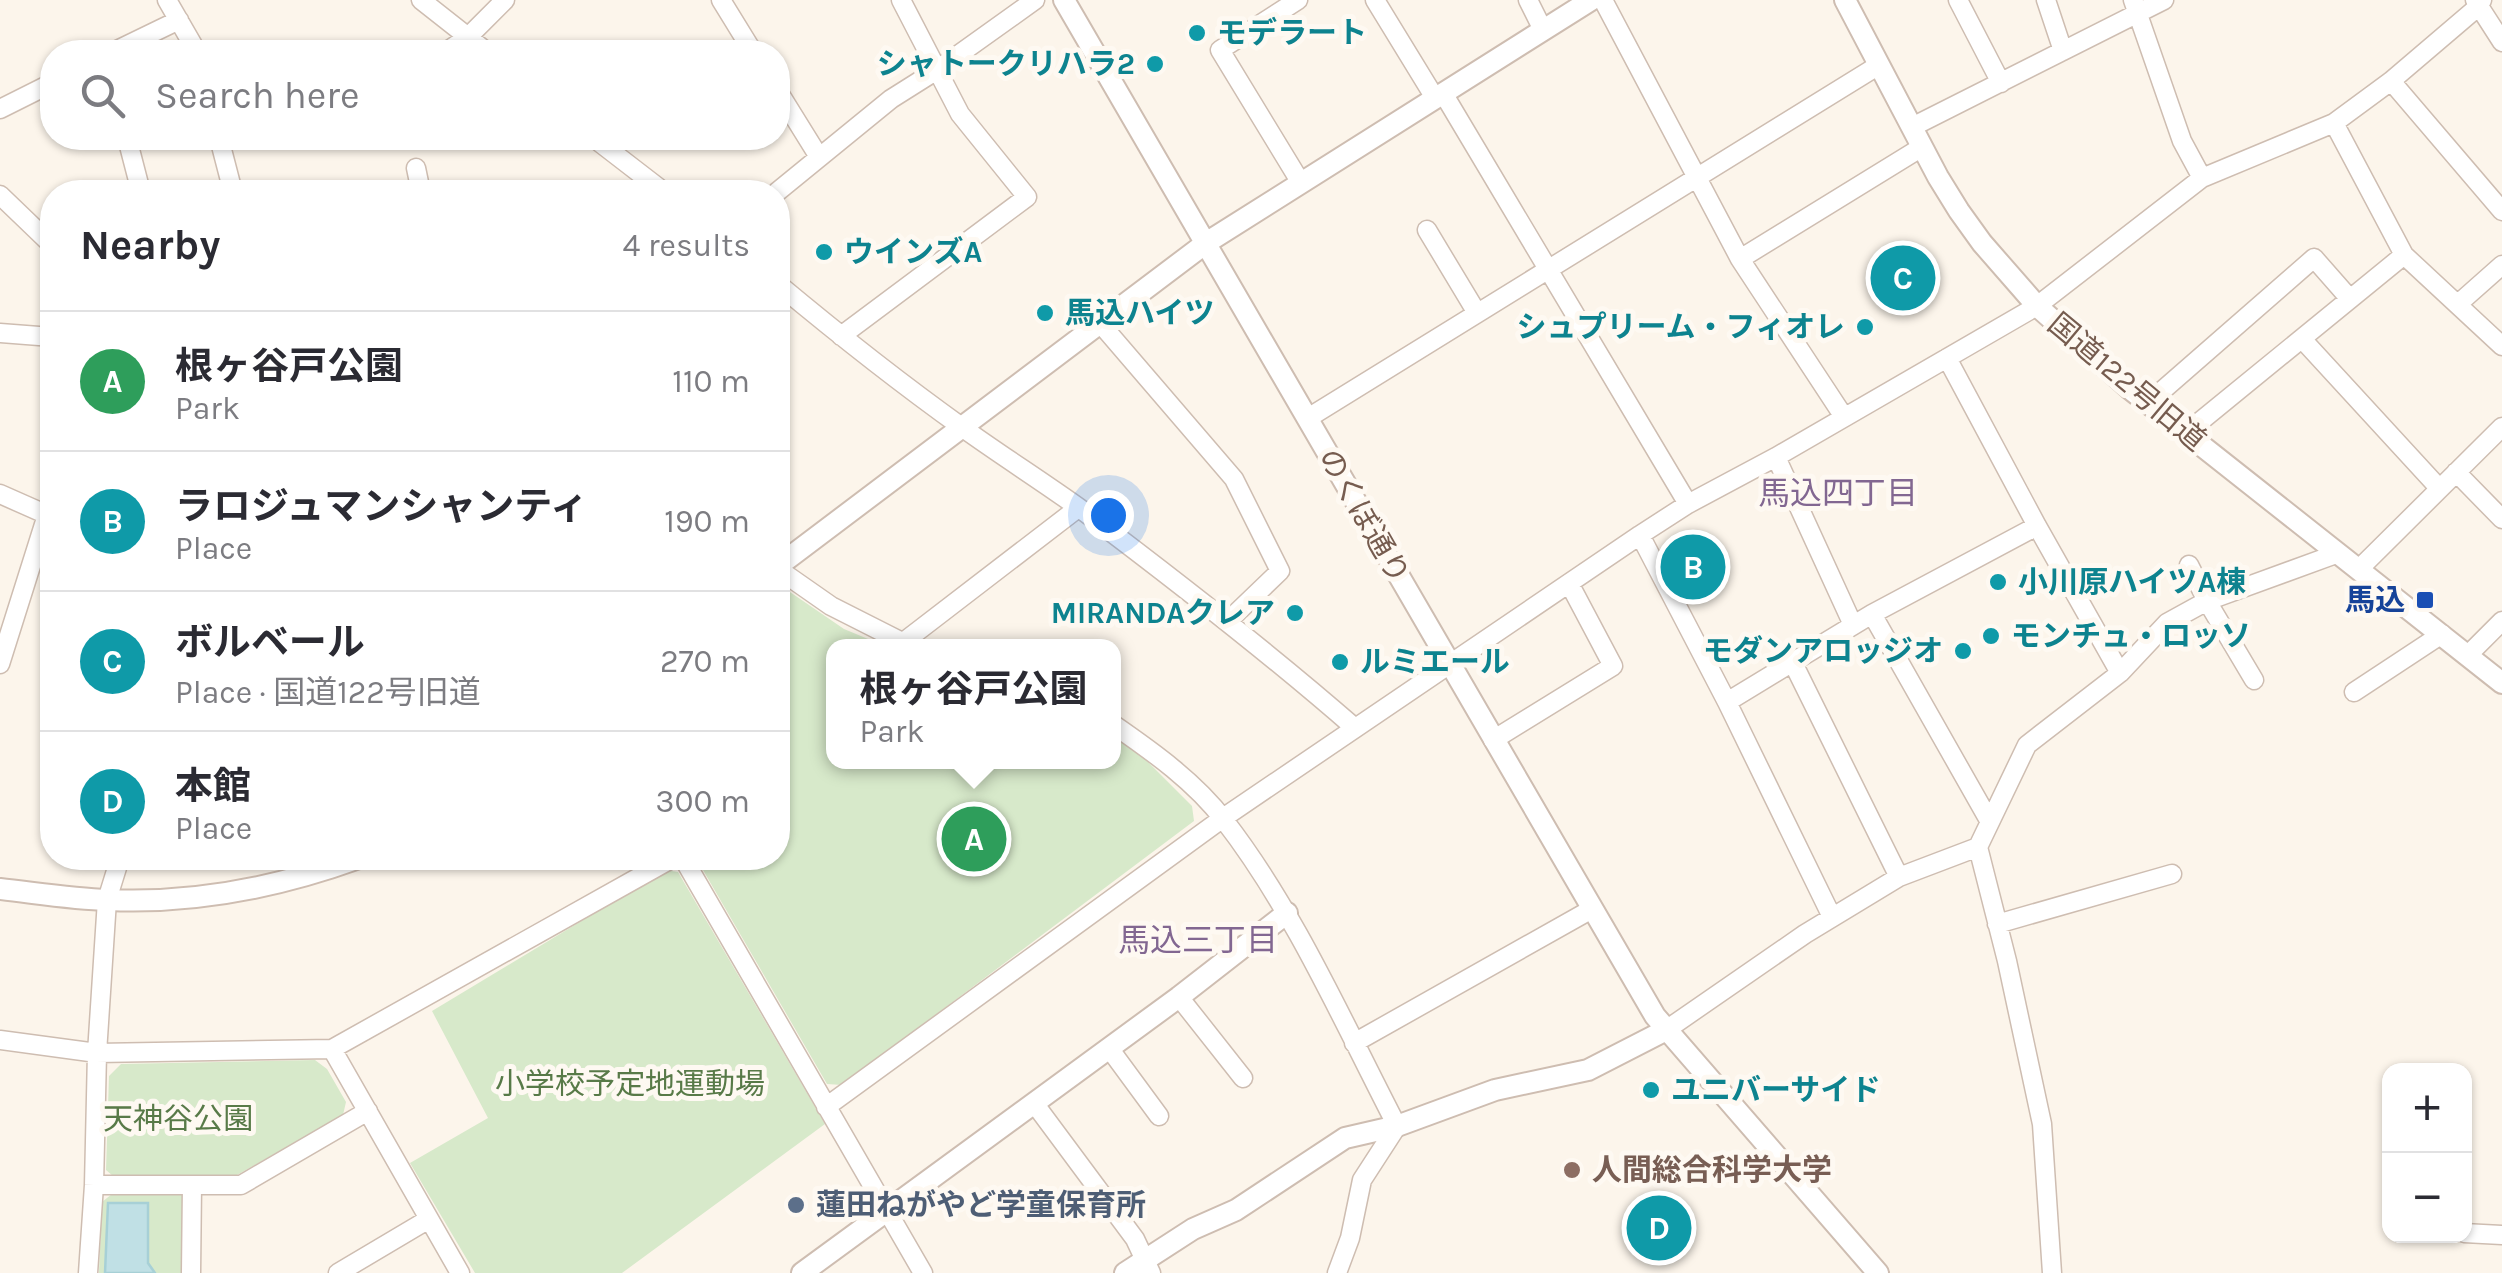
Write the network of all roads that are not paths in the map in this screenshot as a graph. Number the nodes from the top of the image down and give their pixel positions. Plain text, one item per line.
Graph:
1 (167, 0) edge
2 (421, 0) edge
3 (505, 0) edge
4 (721, 0) edge
5 (901, 0) edge
6 (1035, 0) edge
7 (1064, 0) edge
8 (1298, 0) edge
9 (1375, 0) edge
10 (1528, 0) edge
11 (1591, 0) edge
12 (1602, 0) edge
13 (1845, 0) edge
14 (1958, 0) edge
15 (2046, 0) edge
16 (2164, 0) edge
17 (2479, 2) edge
18 (2136, 6) edge
19 (179, 20) junction
20 (1543, 30) junction
21 (468, 37) junction
22 (138, 40) edge
23 (190, 40) edge
24 (464, 40) edge
25 (472, 40) edge
26 (746, 40) edge
27 (2502, 42) edge
28 (2063, 51) junction
29 (1880, 65) junction
30 (936, 70) junction
31 (2391, 82) junction
32 (2001, 83) junction
33 (40, 89) edge
34 (1439, 96) junction
35 (0, 109) edge
36 (790, 111) edge
37 (2334, 123) junction
38 (1912, 128) junction
39 (1922, 148) junction
40 (130, 150) edge
41 (223, 150) edge
42 (610, 150) edge
43 (818, 157) junction
44 (416, 168) dead end
45 (1697, 178) junction
46 (2202, 178) junction
47 (138, 180) edge
48 (230, 180) edge
49 (418, 180) edge
50 (648, 180) edge
51 (790, 181) edge
52 (1301, 183) junction
53 (0, 195) edge
54 (2502, 211) edge
55 (1428, 230) dead end
56 (40, 233) edge
57 (1206, 242) junction
58 (2404, 255) junction
59 (1740, 259) junction
60 (2502, 265) edge
61 (1550, 270) junction
62 (790, 294) edge
63 (2350, 299) junction
64 (2458, 304) junction
65 (2037, 306) junction
66 (1478, 313) junction
67 (1100, 323) junction
68 (0, 333) edge
69 (842, 336) junction
70 (40, 337) edge
71 (2302, 339) junction
72 (2502, 346) edge
73 (1947, 358) junction
74 (2148, 403) junction
75 (1844, 417) junction
76 (1308, 418) junction
77 (962, 427) junction
78 (2502, 428) edge
79 (2186, 434) junction
80 (1776, 457) junction
81 (2456, 472) junction
82 (2439, 488) junction
83 (0, 494) edge
84 (1688, 504) junction
85 (1078, 508) junction
86 (40, 512) edge
87 (2502, 519) edge
88 (2037, 526) junction
89 (1640, 535) junction
90 (40, 546) edge
91 (2336, 554) junction
92 (790, 558) edge
93 (2189, 566) dead end
94 (2360, 568) junction
95 (790, 576) edge
96 (1569, 584) junction
97 (2207, 601) junction
98 (1872, 614) junction
99 (1228, 621) junction
100 (2502, 621) edge
101 (1853, 625) junction
102 (2442, 634) junction
103 (894, 639) edge
104 (914, 639) edge
105 (2468, 655) junction
106 (1793, 662) junction
107 (0, 664) edge
108 (1450, 664) junction
109 (2120, 674) junction
110 (2254, 680) dead end
111 (2502, 683) edge
112 (2354, 692) dead end
113 (1727, 702) junction
114 (1354, 728) junction
115 (1121, 730) edge
116 (1494, 740) junction
117 (1223, 818) junction
118 (1990, 822) junction
119 (1978, 847) junction
120 (116, 870) edge
121 (327, 870) edge
122 (652, 870) edge
123 (689, 870) edge
124 (2172, 874) dead end
125 (1899, 877) junction
126 (0, 890) edge
127 (107, 900) junction
128 (1592, 909) junction
129 (1286, 913) junction
130 (1832, 917) junction
131 (1997, 924) junction
132 (1179, 997) junction
133 (1666, 1030) junction
134 (0, 1040) edge
135 (1354, 1043) junction
136 (1109, 1048) junction
137 (332, 1049) junction
138 (97, 1053) junction
139 (1243, 1078) dead end
140 (1034, 1103) junction
141 (826, 1107) junction
142 (368, 1111) junction
143 (1160, 1116) dead end
144 (1396, 1126) junction
145 (94, 1185) junction
146 (192, 1185) junction
147 (886, 1210) junction
148 (429, 1219) junction
149 (2472, 1234) edge
150 (2502, 1236) edge
151 (1147, 1267) edge
152 (88, 1273) edge
153 (191, 1273) edge
154 (338, 1273) edge
155 (460, 1273) edge
156 (802, 1273) edge
157 (923, 1273) edge
158 (1125, 1273) edge
159 (1337, 1273) edge
160 (1878, 1273) edge
161 (2052, 1273) edge

1 - 19 street
2 - 21 street
3 - 21 street
4 - 26 street
5 - 30 street
6 - 30 street
7 - 57 street, のくぼ通り
8 - 52 street
9 - 34 street
10 - 20 street
11 - 20 street
12 - 45 street
13 - 29 street, 国道122号旧道
14 - 32 street
15 - 28 street
16 - 18 street
17 - 27 street
17 - 31 street
18 - 28 street
18 - 46 street
19 - 22 street
19 - 23 street
20 - 34 street
21 - 24 street
21 - 25 street
28 - 32 street
29 - 38 street, 国道122号旧道
29 - 45 street
30 - 43 street
30 - 69 street
31 - 37 street
31 - 54 street
32 - 38 street
33 - 35 street
34 - 52 street
34 - 61 street
36 - 43 street
37 - 46 street
37 - 58 street
38 - 39 street, 国道122号旧道
39 - 59 street
39 - 65 street, 国道122号旧道
40 - 47 street
41 - 48 street
42 - 50 street
43 - 51 street
44 - 49 street
45 - 59 street
45 - 61 street
46 - 65 street
52 - 57 street
53 - 56 street
55 - 66 street
57 - 67 street
57 - 76 street, のくぼ通り
58 - 63 street
58 - 64 street
59 - 75 street
60 - 64 street
61 - 66 street
61 - 84 street
62 - 69 street
63 - 71 street
63 - 74 street
64 - 72 street
65 - 73 street
65 - 74 street, 国道122号旧道
66 - 76 street
67 - 77 street
67 - 99 street
68 - 70 street
69 - 77 street
71 - 79 street
71 - 82 street
73 - 75 street
73 - 88 street
74 - 79 street, 国道122号旧道
75 - 80 street
76 - 108 street, のくぼ通り
77 - 85 street
77 - 92 street
78 - 81 street
79 - 91 street, 国道122号旧道
80 - 84 street
80 - 101 street
81 - 82 street
81 - 87 street
82 - 94 street
83 - 86 street
84 - 89 street
85 - 99 street
85 - 104 street
88 - 98 street
88 - 109 street
89 - 96 street
89 - 113 street
90 - 107 street
91 - 94 street, 国道122号旧道
91 - 97 street
93 - 97 street
94 - 102 street, 国道122号旧道
95 - 103 street
96 - 108 street
96 - 116 street
97 - 109 street
97 - 110 street
98 - 101 street
98 - 118 street
99 - 114 street
100 - 105 street
101 - 106 street
102 - 105 street, 国道122号旧道
102 - 112 street
105 - 111 street, 国道122号旧道
106 - 113 street
106 - 125 street
108 - 114 street
108 - 116 street, のくぼ通り
109 - 118 street
113 - 130 street
114 - 117 street
115 - 117 street
116 - 128 street, のくぼ通り
117 - 129 street
117 - 141 street
118 - 119 street
119 - 125 street
119 - 131 street
120 - 127 street
121 - 127 street
122 - 137 street
123 - 141 street
124 - 131 street
125 - 130 street
126 - 127 street
127 - 138 street
128 - 133 street, のくぼ通り
128 - 135 street
129 - 132 street
129 - 135 street
130 - 133 street
131 - 161 street
132 - 136 street
132 - 139 street
133 - 144 street
133 - 160 street, のくぼ通り
134 - 138 street
135 - 144 street
136 - 140 street
136 - 143 street
137 - 138 street
137 - 142 street
138 - 145 street
140 - 147 street
140 - 151 street
141 - 147 street
142 - 146 street
142 - 148 street
144 - 151 street
144 - 159 street
145 - 146 street
145 - 152 street
146 - 153 street
147 - 156 street
147 - 157 street
148 - 154 street
148 - 155 street
149 - 150 street
151 - 158 street

